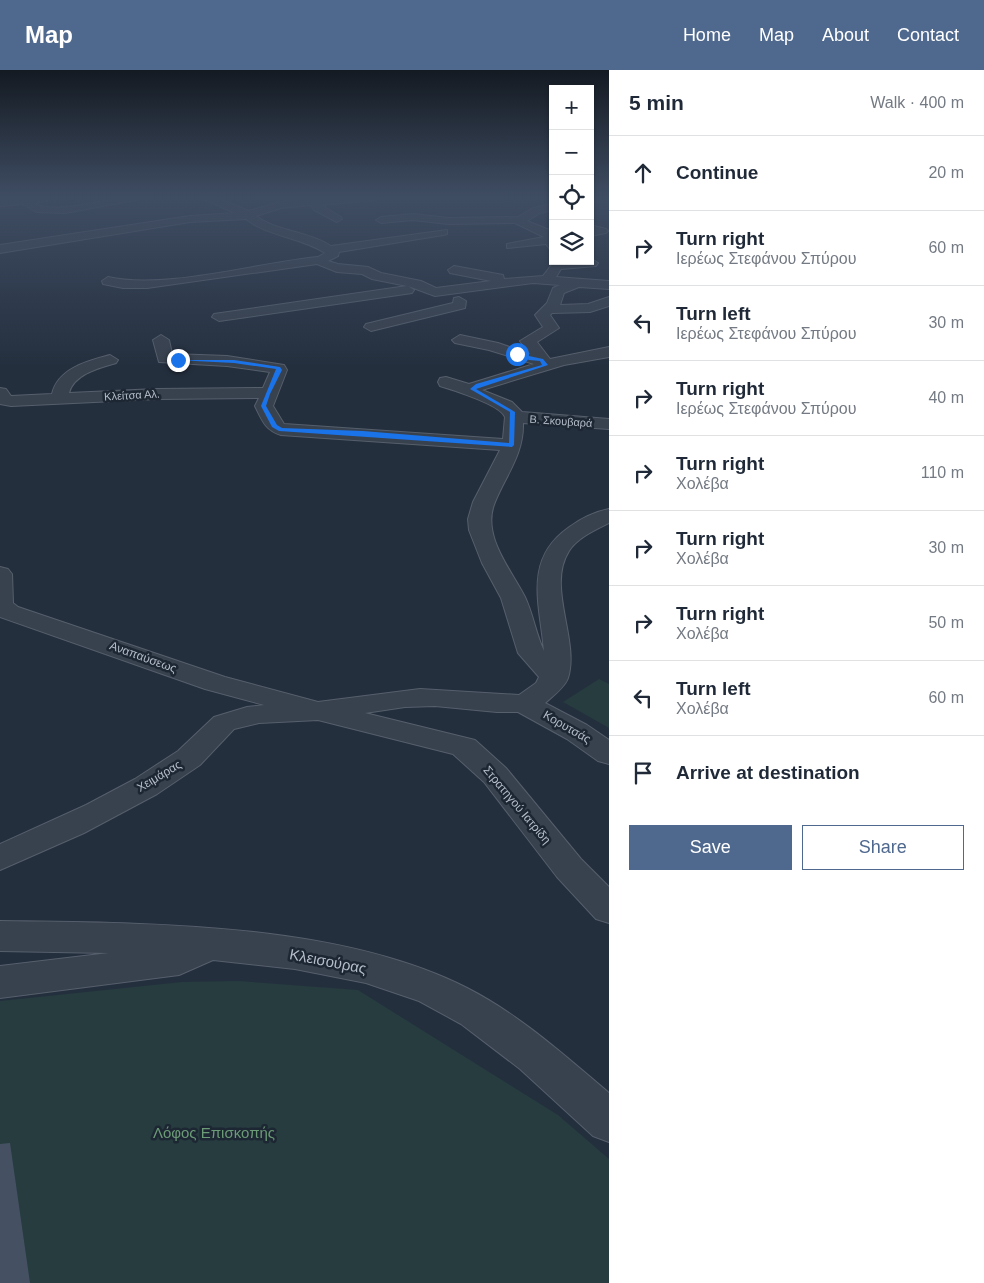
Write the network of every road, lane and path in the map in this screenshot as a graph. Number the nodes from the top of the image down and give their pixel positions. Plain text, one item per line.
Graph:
1 (333, 254) edge
2 (321, 260) junction
3 (563, 265) edge
4 (454, 270) dead end
5 (549, 279) junction
6 (512, 280) junction
7 (108, 281) dead end
8 (576, 283) junction
9 (609, 285) edge
10 (423, 288) junction
11 (439, 292) junction
12 (609, 301) edge
13 (547, 309) junction
14 (219, 317) dead end
15 (371, 327) dead end
16 (161, 340) dead end
17 (460, 340) dead end
18 (609, 352) edge
19 (110, 360) dead end
20 (543, 362) junction
21 (446, 382) dead end
22 (474, 391) junction
23 (0, 393) edge
24 (267, 394) junction
25 (59, 399) junction
26 (514, 418) junction
27 (609, 424) edge
28 (512, 445) junction
29 (609, 515) edge
30 (0, 574) edge
31 (0, 597) edge
32 (554, 677) junction
33 (523, 703) junction
34 (318, 711) junction
35 (608, 753) edge
36 (0, 858) edge
37 (609, 909) edge
38 (0, 936) edge
39 (204, 942) junction
40 (0, 982) edge
41 (609, 1121) edge

1 - 2 street
2 - 7 street
2 - 10 street
3 - 5 street
4 - 6 street
5 - 6 street
5 - 8 street
6 - 11 street
8 - 9 street
8 - 13 street
10 - 11 street
10 - 14 street
11 - 15 street
12 - 13 street
13 - 20 street
16 - 24 street
17 - 20 street
18 - 20 street
19 - 25 street
20 - 22 street
21 - 22 street
22 - 26 street
23 - 25 street, Κλείτσα Αλ.
24 - 25 street, Κλείτσα Αλ.
24 - 28 street
26 - 27 street, Β. Σκουβαρά
26 - 28 street
28 - 32 street
29 - 32 street
30 - 31 street, Αναπαύσεως
31 - 34 street, Αναπαύσεως
32 - 33 street
33 - 34 street
33 - 35 street, Κορυτσάς
34 - 36 street, Χειμάρας
34 - 37 street, Στρατηγού Ιατρίδη
38 - 39 street, Κλεισούρας
39 - 40 street
39 - 41 street, Κλεισούρας

